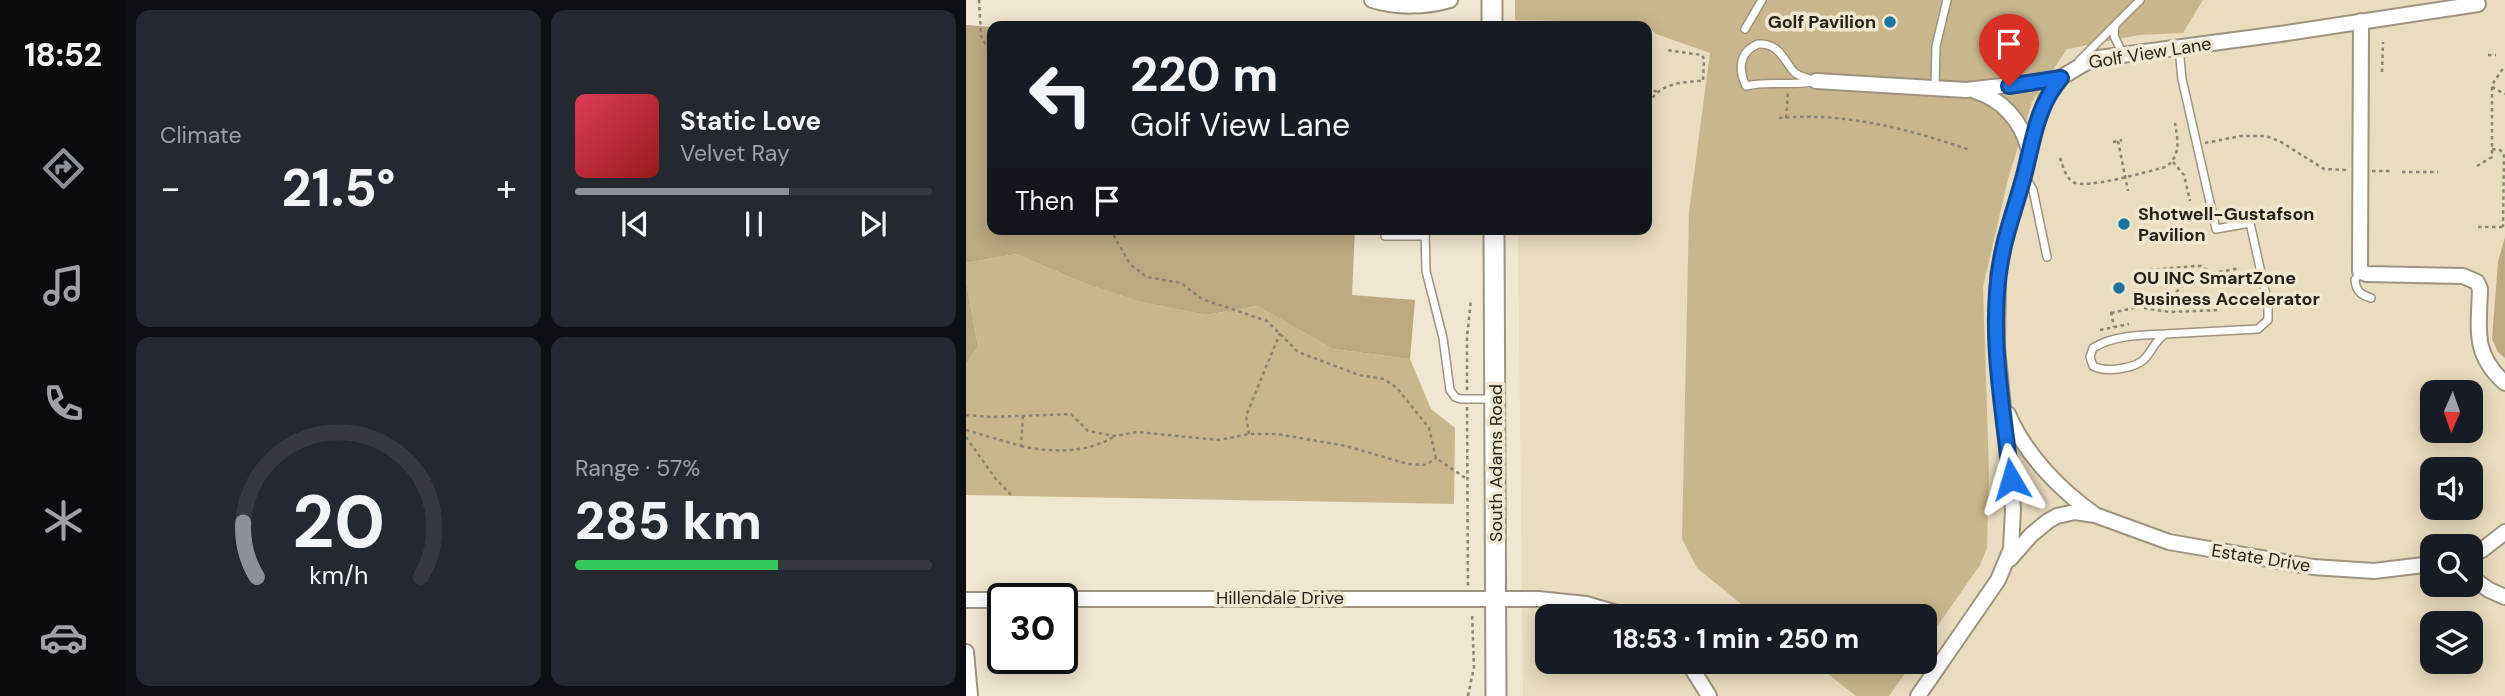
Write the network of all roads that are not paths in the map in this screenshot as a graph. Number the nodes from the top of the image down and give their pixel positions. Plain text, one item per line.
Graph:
1 (1372, 0) edge
2 (1451, 0) edge
3 (1492, 0) edge
4 (1761, 0) edge
5 (1948, 0) edge
6 (2140, 0) edge
7 (2459, 4) edge
8 (2478, 4) dead end
9 (1492, 21) edge
10 (2361, 21) junction
11 (2115, 26) junction
12 (1745, 29) dead end
13 (2179, 48) junction
14 (2123, 54) junction
15 (2065, 74) junction
16 (1816, 81) junction
17 (1935, 88) junction
18 (1966, 90) junction
19 (2029, 152) junction
20 (2024, 175) junction
21 (1398, 235) edge
22 (1425, 235) edge
23 (1494, 235) edge
24 (1385, 236) dead end
25 (2047, 257) dead end
26 (2360, 271) junction
27 (2371, 298) dead end
28 (2165, 334) junction
29 (2505, 383) edge
30 (2000, 393) junction
31 (1496, 399) junction
32 (2095, 515) junction
33 (2505, 532) edge
34 (2483, 549) edge
35 (2420, 565) edge
36 (2006, 566) junction
37 (2483, 586) edge
38 (2505, 597) edge
39 (1497, 598) junction
40 (966, 600) edge
41 (987, 600) edge
42 (1078, 600) edge
43 (1586, 604) edge
44 (966, 652) edge
45 (1695, 674) edge
46 (970, 696) edge
47 (1496, 696) edge
48 (1709, 696) edge
49 (1918, 696) edge

1 - 2 street
3 - 9 main road
4 - 12 lane
5 - 17 lane
6 - 11 lane
7 - 8 street, Golf View Lane
7 - 10 street, Golf View Lane
10 - 13 street, Golf View Lane
10 - 26 street
11 - 14 lane
11 - 15 lane
13 - 14 street, Golf View Lane
13 - 28 lane
14 - 15 street, Golf View Lane
15 - 18 street, Golf View Lane
15 - 19 street
16 - 16 lane
16 - 17 street, Golf View Lane
17 - 18 street, Golf View Lane
18 - 19 street
19 - 20 street
20 - 25 lane
20 - 30 street
21 - 24 lane
22 - 31 lane
23 - 31 main road, South Adams Road
26 - 27 lane
26 - 29 street
28 - 28 lane
30 - 32 street, Estate Drive
30 - 36 street
31 - 39 main road, South Adams Road
32 - 35 street, Estate Drive
32 - 36 street, Estate Drive
33 - 34 street
36 - 49 street
37 - 38 street
39 - 42 street, Hillendale Drive
39 - 43 street, Hillendale Drive
39 - 47 main road, South Adams Road
40 - 41 street
44 - 46 street
45 - 48 street

